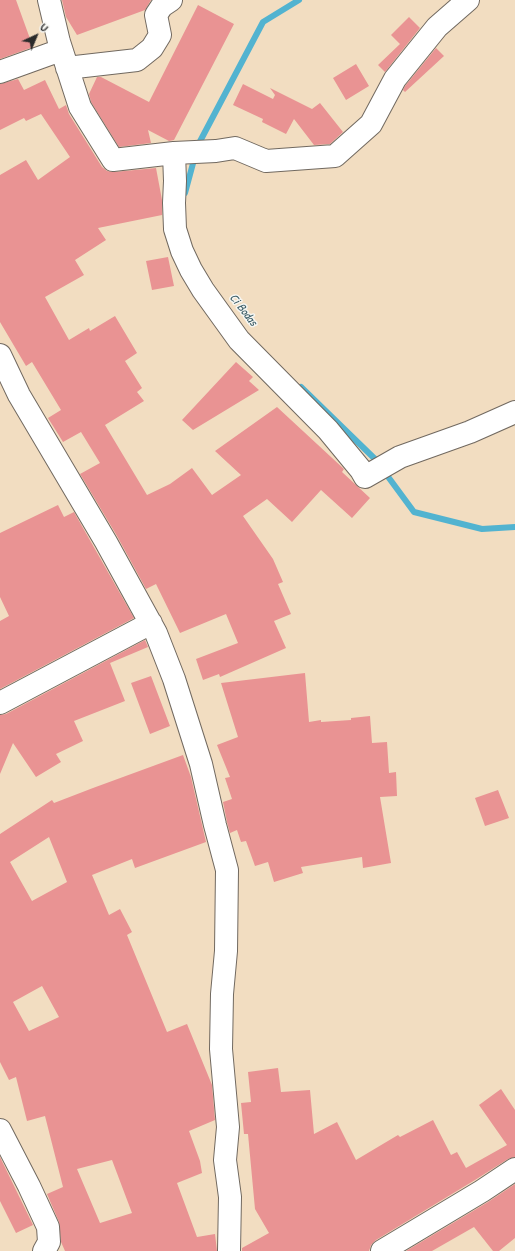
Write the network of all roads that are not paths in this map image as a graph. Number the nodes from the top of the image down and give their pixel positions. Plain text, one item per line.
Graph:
1 (49, 0) edge
2 (171, 0) edge
3 (468, 0) edge
4 (64, 59) junction
5 (0, 72) edge
6 (177, 152) junction
7 (0, 355) edge
8 (515, 412) edge
9 (151, 623) junction
10 (0, 703) edge
11 (0, 1130) edge
12 (515, 1169) edge
13 (44, 1251) edge
14 (229, 1251) edge
15 (382, 1251) edge

1 - 4 street
2 - 4 street
3 - 6 street
4 - 5 street
4 - 6 street
6 - 8 street
7 - 9 street
9 - 10 street
9 - 14 street
11 - 13 street
12 - 15 street

